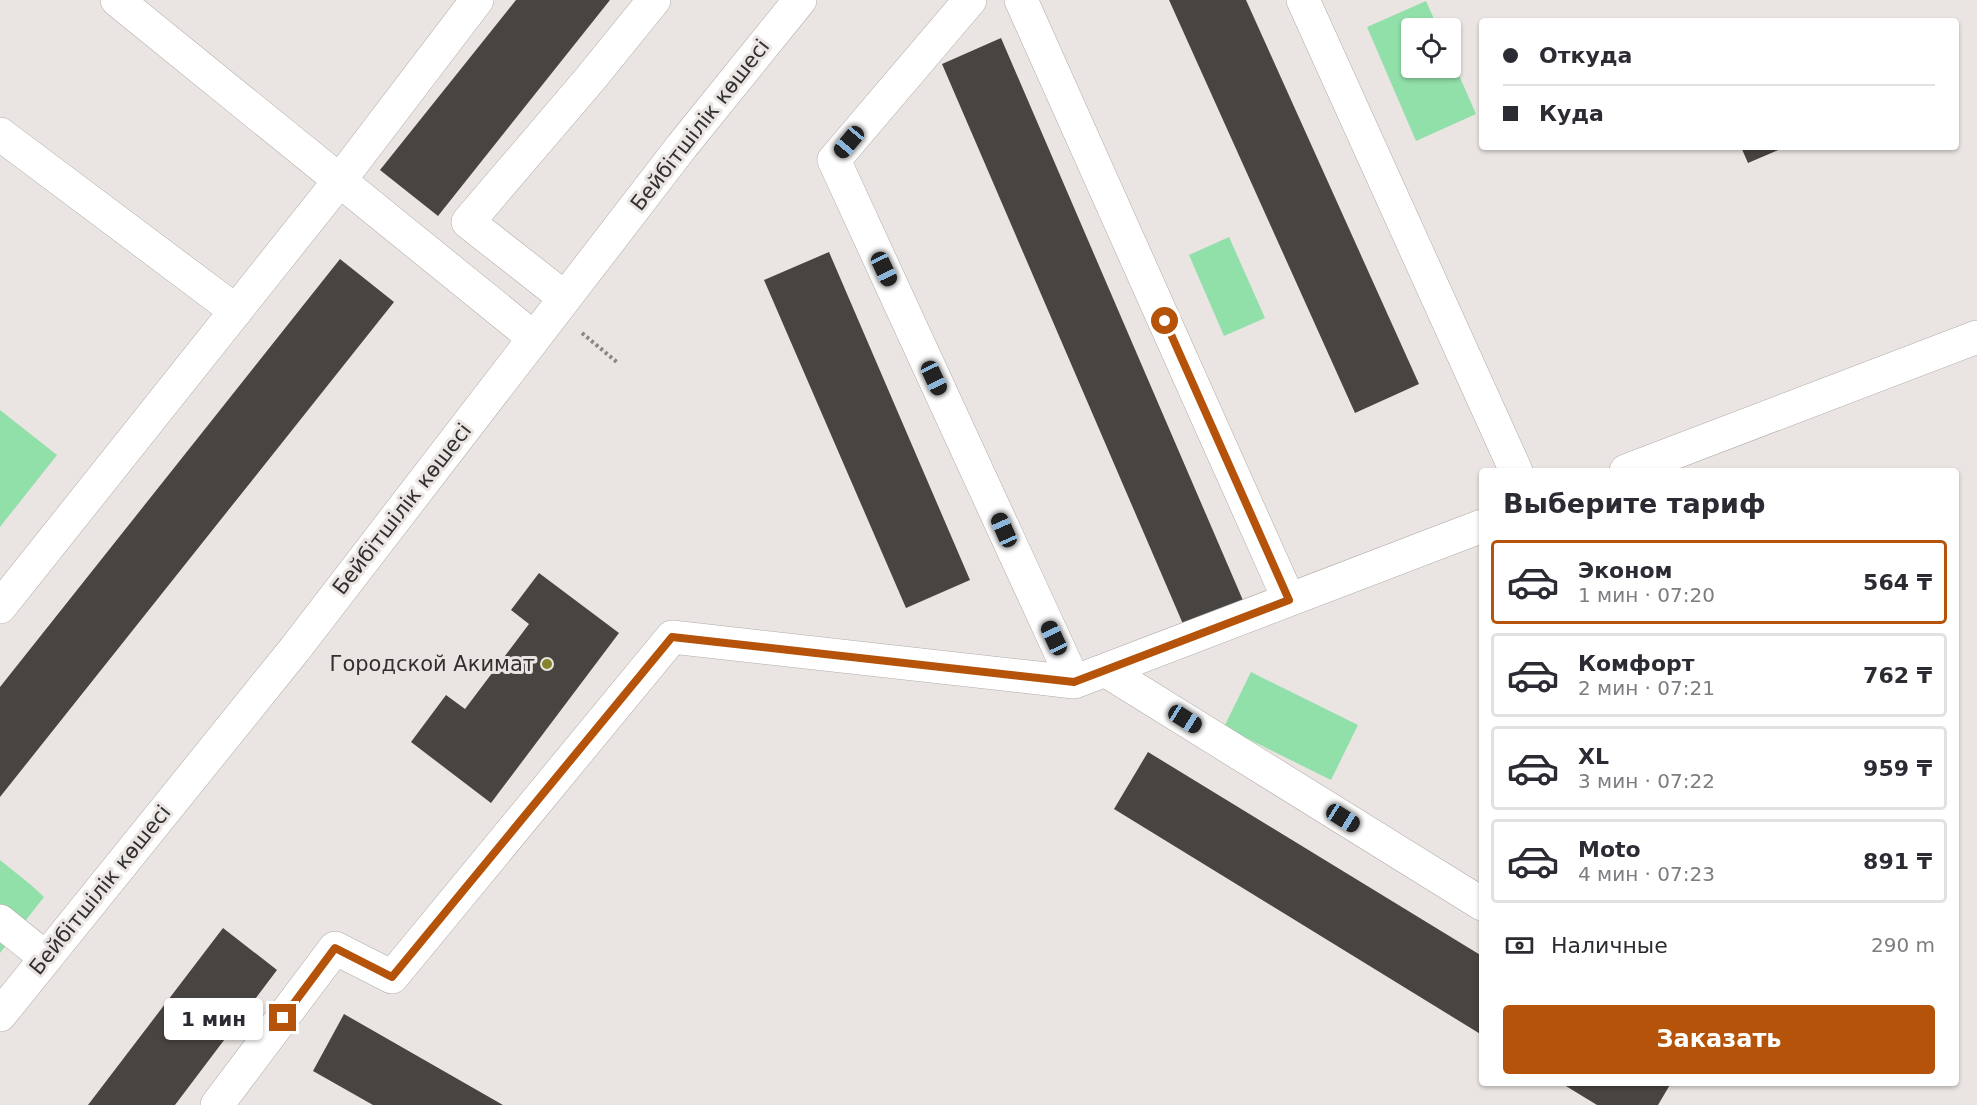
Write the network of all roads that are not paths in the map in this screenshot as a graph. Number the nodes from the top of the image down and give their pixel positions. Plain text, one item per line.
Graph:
1 (117, 0) edge
2 (477, 0) edge
3 (654, 0) edge
4 (800, 0) edge
5 (970, 0) edge
6 (1021, 0) edge
7 (1303, 0) edge
8 (0, 134) edge
9 (340, 180) junction
10 (565, 298) junction
11 (236, 312) junction
12 (1977, 337) edge
13 (534, 338) junction
14 (1515, 468) edge
15 (1634, 468) edge
16 (1479, 527) edge
17 (1289, 600) junction
18 (0, 606) edge
19 (1106, 670) junction
20 (1074, 682) junction
21 (1479, 902) edge
22 (0, 921) edge
23 (46, 958) junction
24 (0, 1015) edge
25 (217, 1105) edge

1 - 9 street
2 - 9 street
3 - 10 street
4 - 10 street, Бейбітшілік көшесі
5 - 20 street
6 - 17 street
7 - 14 street
8 - 11 street
9 - 11 street
9 - 13 street
10 - 13 street, Бейбітшілік көшесі
11 - 18 street
12 - 15 street
13 - 23 street, Бейбітшілік көшесі
16 - 17 street
17 - 19 street
19 - 20 street
19 - 21 street
20 - 25 street
22 - 23 street
23 - 24 street, Бейбітшілік көшесі

